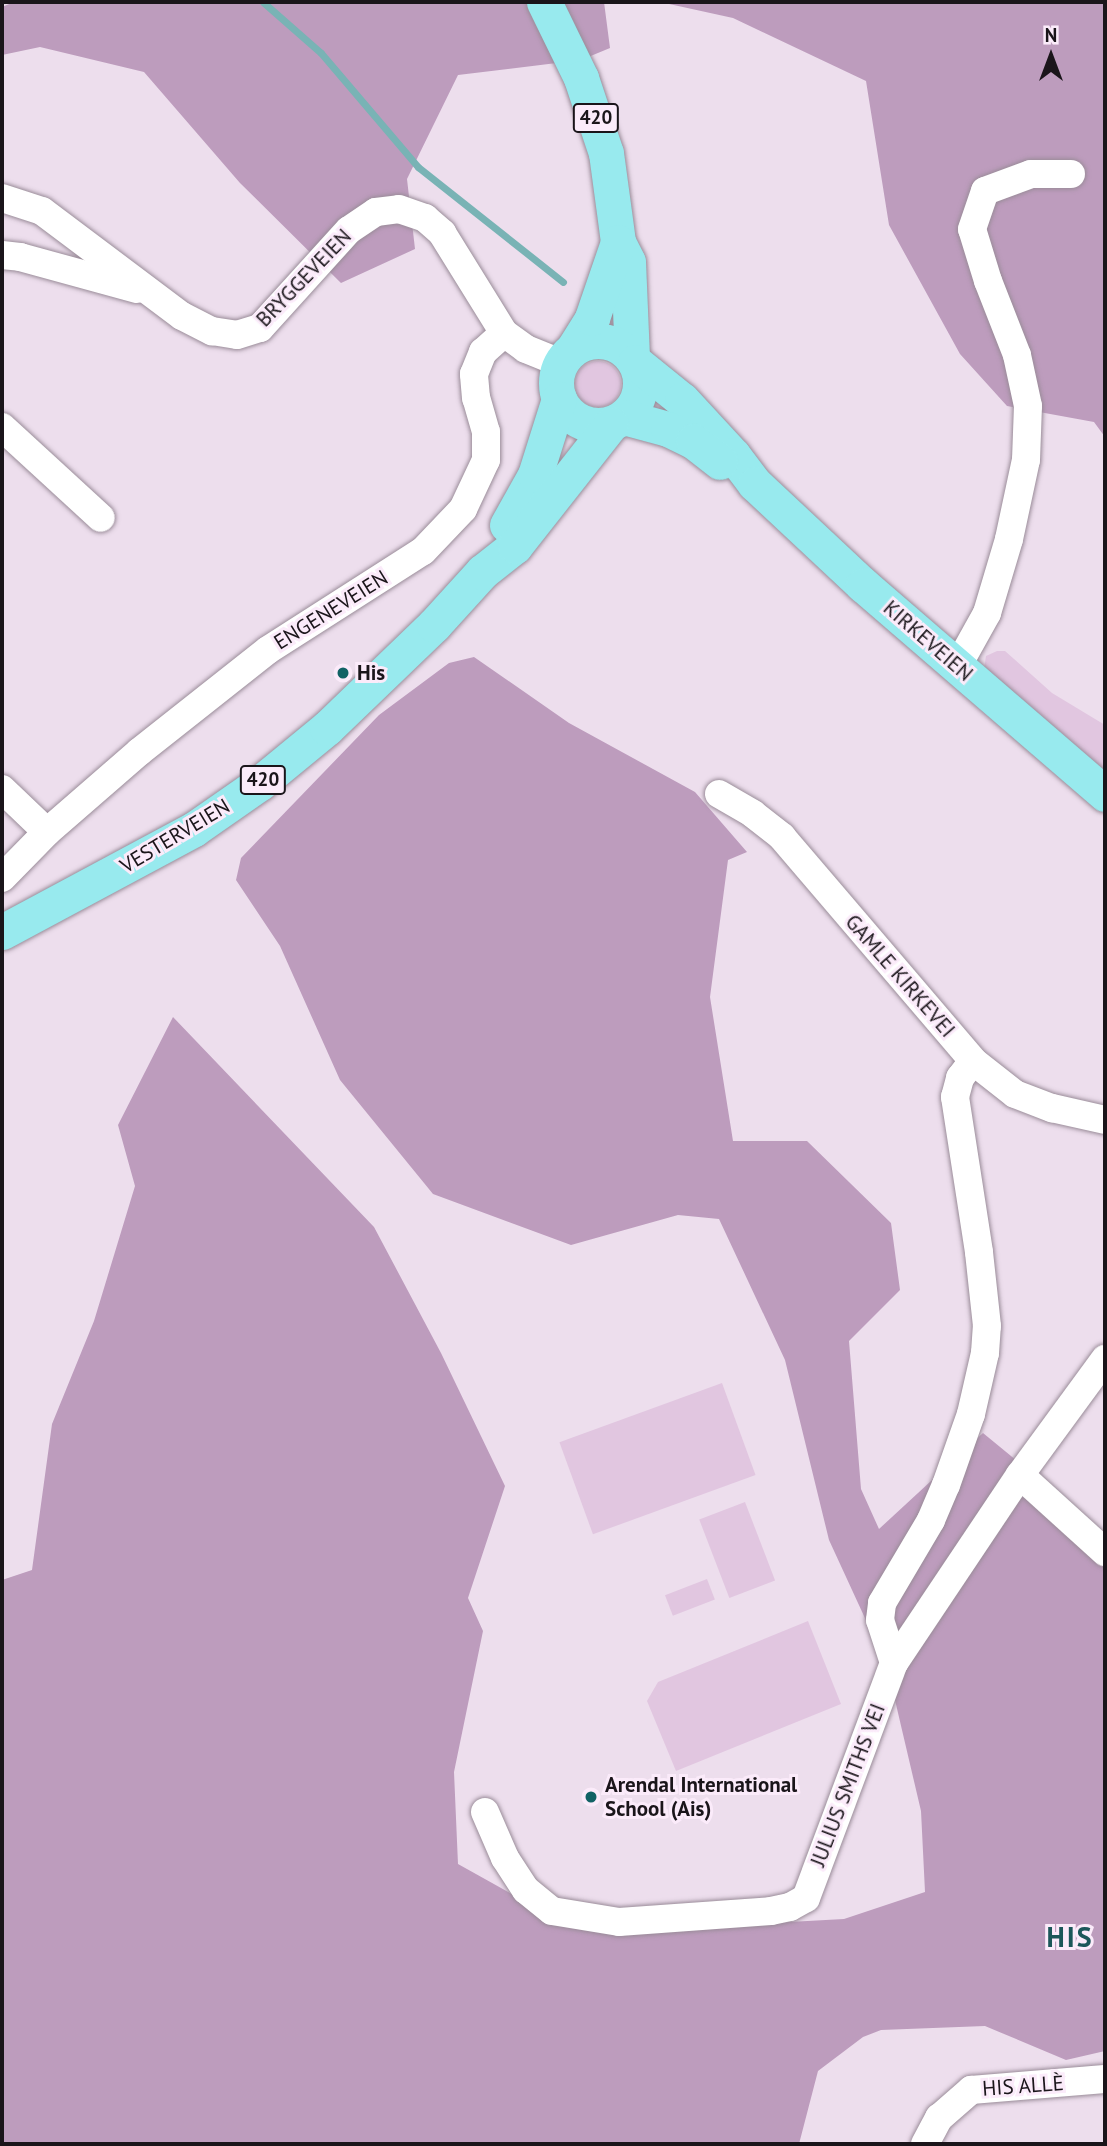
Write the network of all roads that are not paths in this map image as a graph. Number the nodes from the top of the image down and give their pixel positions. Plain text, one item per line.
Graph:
1 (544, 2) edge
2 (1071, 174) dead end
3 (2, 198) edge
4 (618, 242) junction
5 (2, 255) edge
6 (153, 294) junction
7 (504, 333) junction
8 (567, 356) junction
9 (634, 360) junction
10 (559, 399) junction
11 (617, 420) junction
12 (2, 427) edge
13 (755, 484) junction
14 (101, 518) dead end
15 (482, 572) junction
16 (957, 667) junction
17 (2, 789) edge
18 (719, 794) dead end
19 (1105, 794) edge
20 (47, 832) junction
21 (2, 878) edge
22 (2, 932) edge
23 (973, 1062) junction
24 (1105, 1119) edge
25 (1105, 1359) edge
26 (1020, 1475) junction
27 (1105, 1552) edge
28 (894, 1663) junction
29 (485, 1812) dead end
30 (1105, 2079) edge
31 (925, 2144) edge

1 - 4 main road, 420
2 - 16 street
3 - 6 street, BRYGGEVEIEN
4 - 8 main road, 420
4 - 9 main road, 420
5 - 6 street, BRYGGEVEIEN
6 - 7 street, BRYGGEVEIEN
7 - 8 street, BRYGGEVEIEN
7 - 20 street, ENGENEVEIEN
8 - 9 main road
8 - 10 main road, 420
9 - 11 main road, 420
9 - 13 main road, KIRKEVEIEN
10 - 11 main road
10 - 15 main road, VESTERVEIEN / 420
11 - 13 main road, KIRKEVEIEN
11 - 15 main road, VESTERVEIEN / 420
12 - 14 street
13 - 16 main road, KIRKEVEIEN
15 - 22 main road, VESTERVEIEN / 420
16 - 19 main road, KIRKEVEIEN
17 - 20 street
18 - 23 street, GAMLE KIRKEVEI
20 - 21 street, ENGENEVEIEN
23 - 24 street, GAMLE KIRKEVEI
23 - 28 street
25 - 26 street, JULIUS SMITHS VEI
26 - 27 street
26 - 28 street, JULIUS SMITHS VEI
28 - 29 street, JULIUS SMITHS VEI
30 - 31 street, HIS ALLÈ

